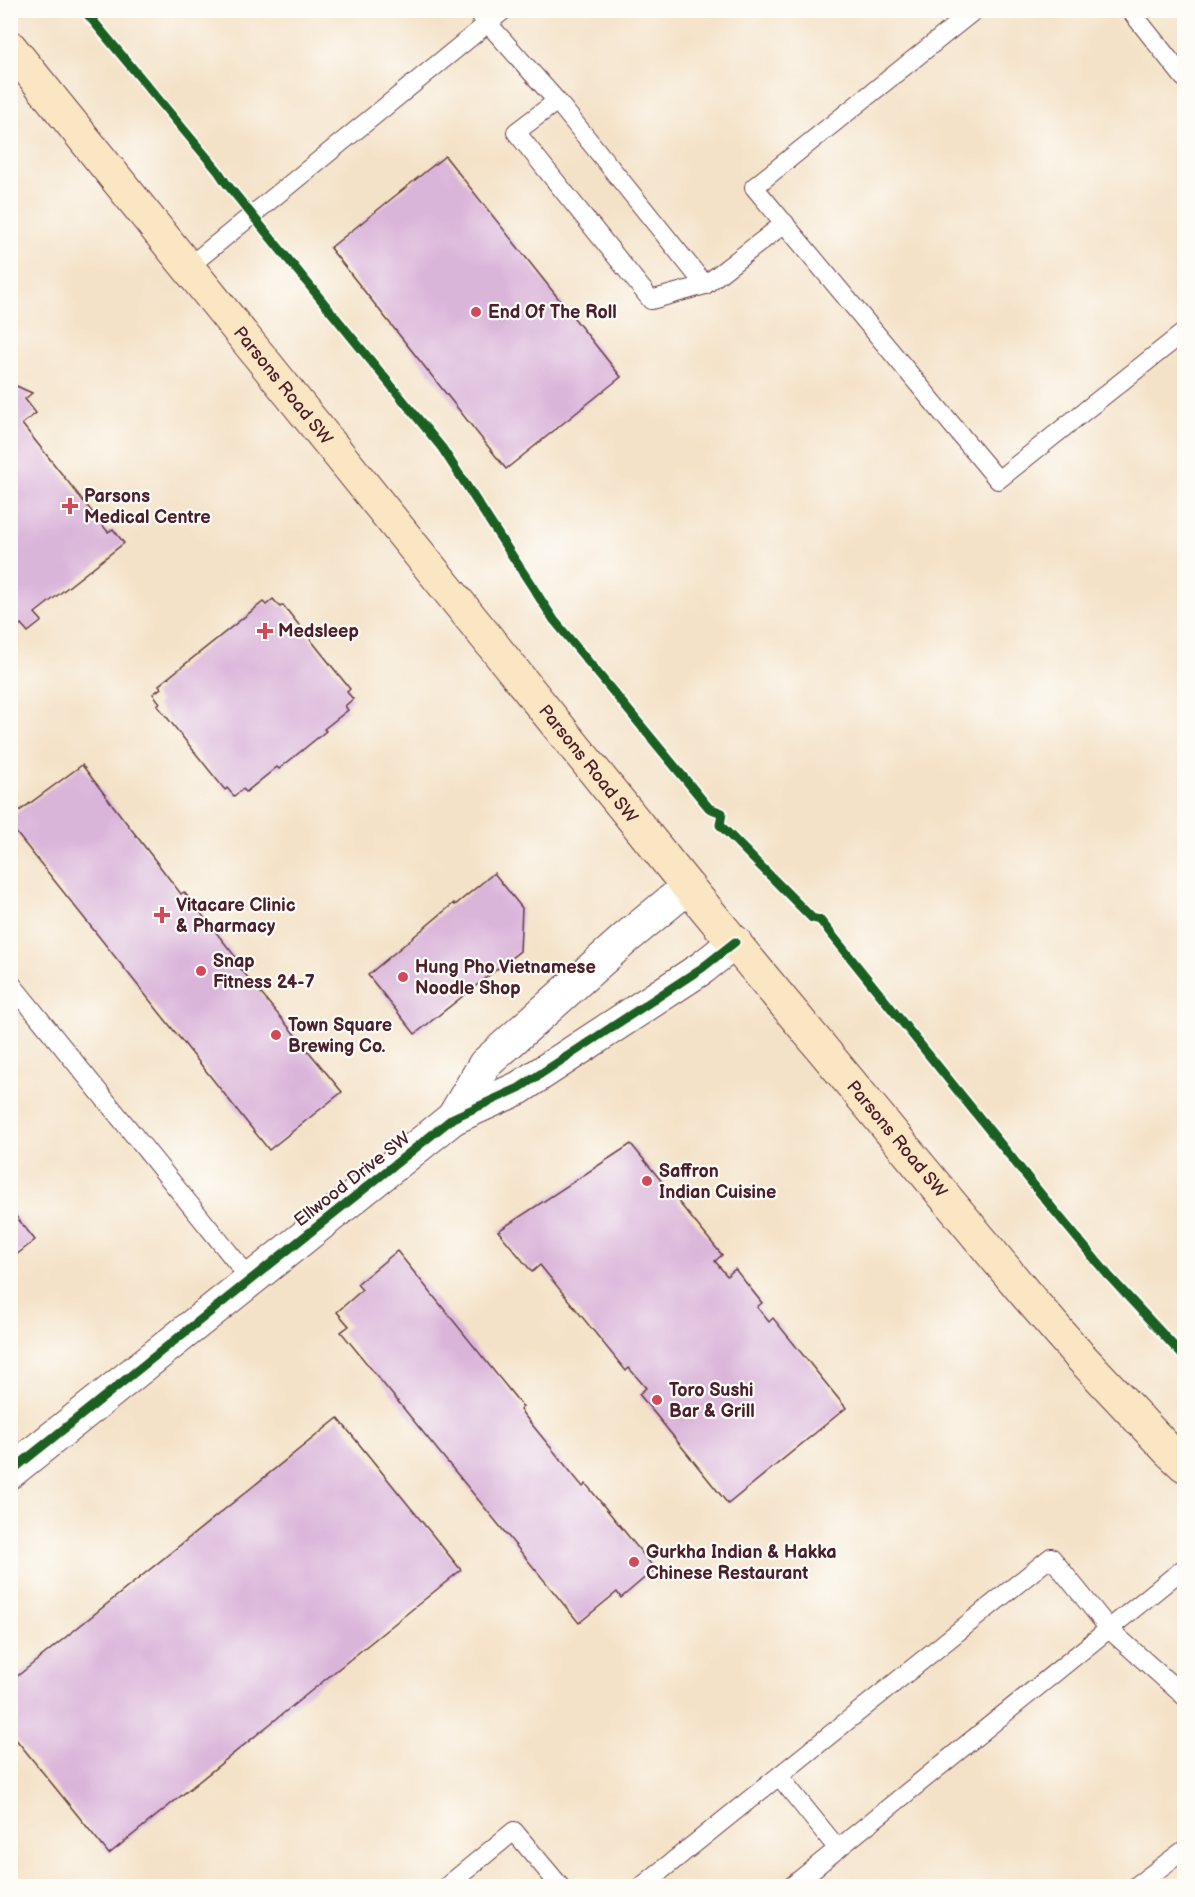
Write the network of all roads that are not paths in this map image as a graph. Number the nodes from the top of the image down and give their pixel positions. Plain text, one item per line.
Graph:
1 (504, 10) edge
2 (975, 10) edge
3 (1130, 10) edge
4 (482, 17) edge
5 (10, 47) edge
6 (1185, 78) edge
7 (557, 101) junction
8 (785, 223) junction
9 (188, 268) junction
10 (705, 285) junction
11 (1185, 332) edge
12 (688, 887) junction
13 (735, 942) junction
14 (10, 982) edge
15 (453, 1118) junction
16 (251, 1280) junction
17 (1185, 1465) edge
18 (10, 1472) edge
19 (1185, 1568) edge
20 (1110, 1630) junction
21 (1185, 1696) edge
22 (779, 1776) junction
23 (838, 1849) junction
24 (1185, 1850) edge
25 (447, 1887) edge
26 (560, 1887) edge
27 (642, 1887) edge
28 (792, 1887) edge
29 (1136, 1887) edge

1 - 4 lane
2 - 8 lane
3 - 6 lane
4 - 7 lane
4 - 9 lane
5 - 9 main road, Parsons Road SW
7 - 10 lane
7 - 10 lane
8 - 10 lane
8 - 11 lane
9 - 12 main road, Parsons Road SW
12 - 13 main road, Parsons Road SW
12 - 15 street, Ellwood Drive SW
13 - 15 street, Ellwood Drive SW
13 - 17 main road, Parsons Road SW
14 - 16 lane
15 - 16 street, Ellwood Drive SW
16 - 18 street, Ellwood Drive SW
19 - 20 lane
20 - 21 lane
20 - 22 lane
20 - 23 lane
22 - 23 lane
22 - 27 lane
23 - 28 lane
24 - 29 lane
25 - 26 lane

